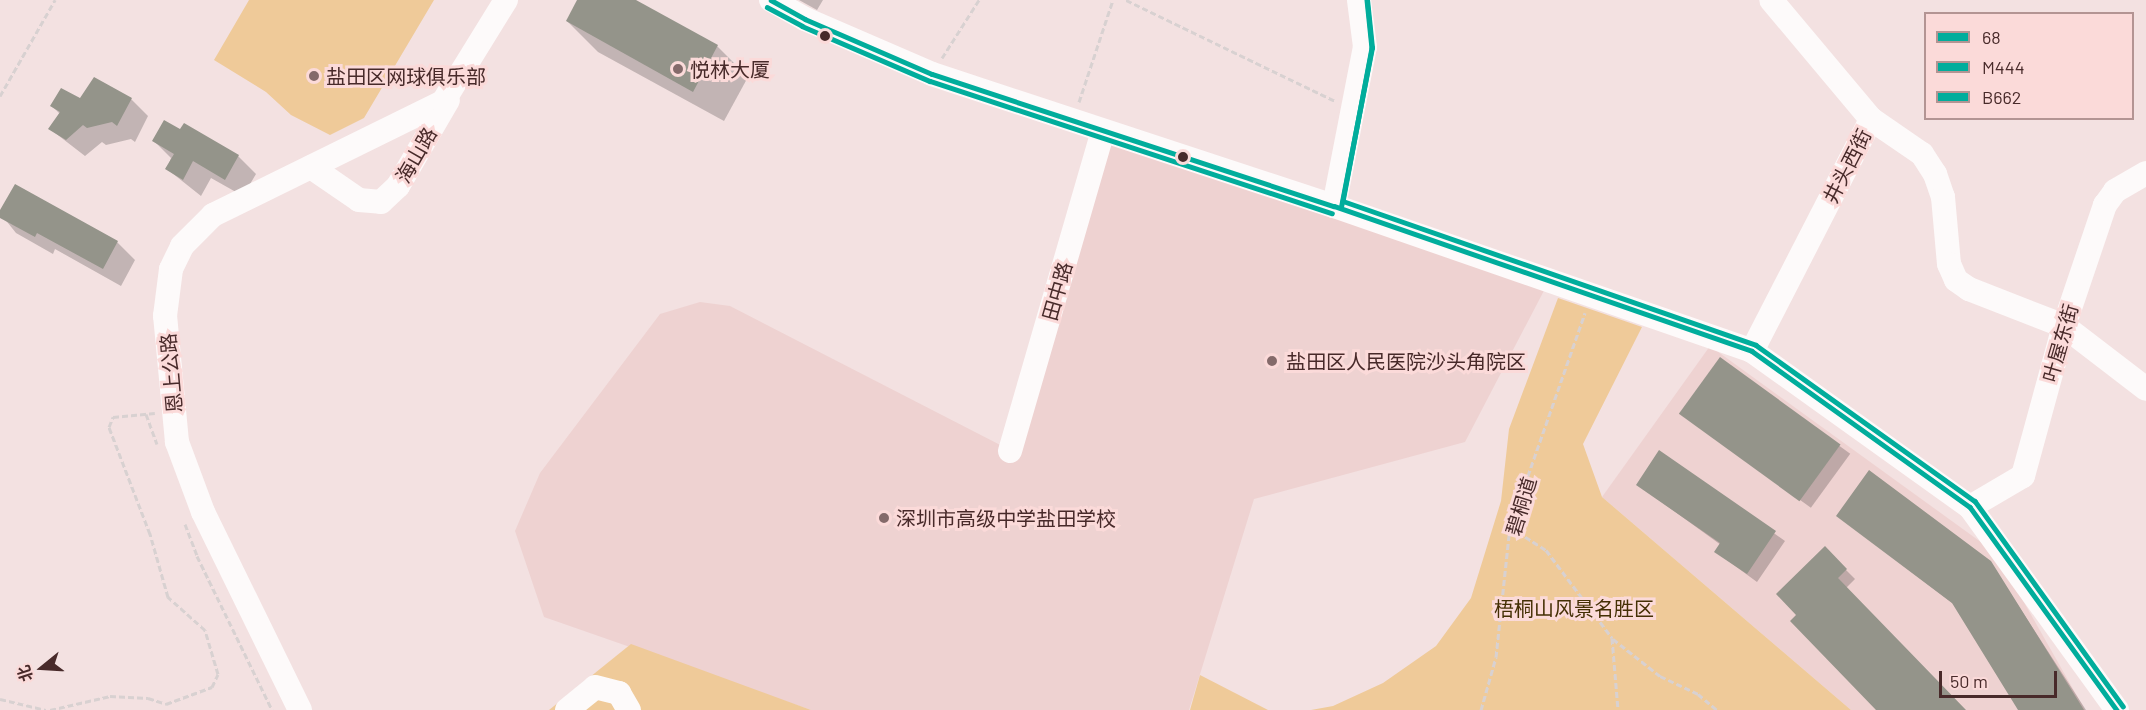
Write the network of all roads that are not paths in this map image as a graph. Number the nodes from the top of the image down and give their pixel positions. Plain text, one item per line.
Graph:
1 (489, 0) edge
2 (506, 0) edge
3 (771, 0) edge
4 (1359, 0) edge
5 (1771, 0) edge
6 (450, 96) junction
7 (1871, 119) junction
8 (1103, 131) junction
9 (383, 133) junction
10 (311, 167) junction
11 (2146, 173) edge
12 (1334, 206) junction
13 (2064, 326) junction
14 (1752, 351) junction
15 (2146, 389) edge
16 (1010, 451) dead end
17 (1970, 507) junction
18 (300, 710) edge
19 (567, 710) edge
20 (629, 710) edge
21 (2117, 710) edge

1 - 9 street, 海山路
2 - 6 street, 海山路
3 - 8 street
4 - 12 street
5 - 7 street, 井头西街
6 - 9 street, 海山路
6 - 10 street, 海山路
7 - 13 street
7 - 14 street, 井头西街
8 - 12 street
8 - 16 street, 田中路
9 - 10 street, 恩上公路
10 - 18 street, 恩上公路
11 - 13 street, 叶屋东街
12 - 14 street
13 - 15 street
13 - 17 street, 叶屋东街
14 - 17 street
17 - 21 street
19 - 20 street

